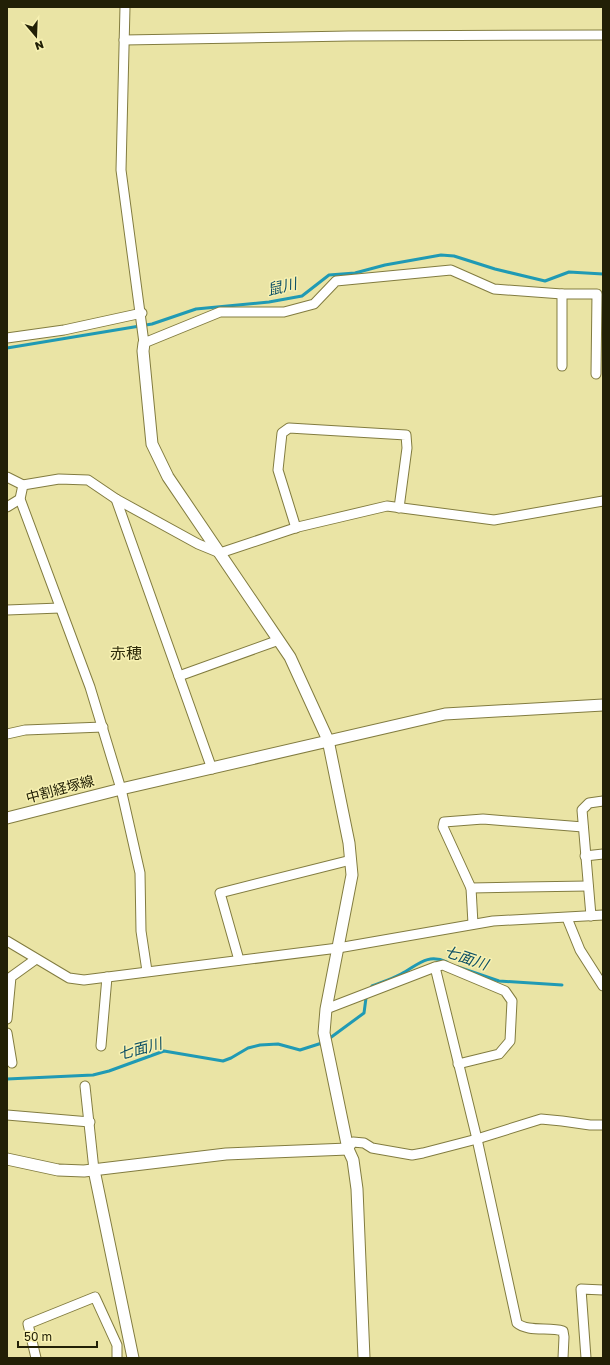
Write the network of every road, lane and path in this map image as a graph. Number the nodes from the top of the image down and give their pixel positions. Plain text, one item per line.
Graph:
1 (125, 7) edge
2 (603, 35) edge
3 (124, 40) junction
4 (562, 294) junction
5 (600, 294) edge
6 (142, 316) junction
7 (7, 338) edge
8 (144, 338) junction
9 (562, 366) dead end
10 (596, 374) dead end
11 (7, 477) edge
12 (23, 485) junction
13 (20, 499) junction
14 (116, 499) junction
15 (603, 501) edge
16 (7, 507) edge
17 (399, 508) junction
18 (296, 528) junction
19 (220, 553) junction
20 (60, 608) junction
21 (7, 610) edge
22 (280, 640) junction
23 (179, 676) junction
24 (603, 704) edge
25 (103, 727) junction
26 (7, 734) edge
27 (328, 740) junction
28 (212, 769) junction
29 (121, 788) junction
30 (603, 801) edge
31 (7, 818) edge
32 (583, 827) junction
33 (603, 854) edge
34 (586, 856) junction
35 (350, 860) junction
36 (588, 886) junction
37 (471, 888) junction
38 (603, 915) edge
39 (591, 916) junction
40 (566, 918) junction
41 (473, 924) junction
42 (7, 941) edge
43 (338, 948) junction
44 (36, 959) junction
45 (239, 960) junction
46 (435, 967) junction
47 (147, 971) junction
48 (107, 977) junction
49 (603, 986) edge
50 (326, 1009) junction
51 (7, 1019) edge
52 (7, 1033) edge
53 (101, 1046) dead end
54 (12, 1063) dead end
55 (458, 1064) junction
56 (85, 1086) dead end
57 (7, 1115) edge
58 (90, 1122) junction
59 (603, 1125) edge
60 (477, 1139) junction
61 (348, 1149) junction
62 (7, 1159) edge
63 (94, 1170) junction
64 (603, 1290) edge
65 (36, 1358) edge
66 (117, 1358) edge
67 (133, 1358) edge
68 (364, 1358) edge
69 (563, 1358) edge
70 (586, 1358) edge

1 - 3 street
2 - 3 street
3 - 6 street
4 - 5 street
4 - 8 street
4 - 9 street
5 - 10 street
6 - 7 street
6 - 8 street
8 - 19 street
11 - 12 street
12 - 13 street
12 - 14 street
13 - 16 street
13 - 20 street
14 - 19 street
14 - 23 street
15 - 17 street
17 - 18 street
17 - 18 street
18 - 19 street
19 - 22 street
20 - 21 street
20 - 25 street
22 - 23 street
22 - 27 street
23 - 28 street
24 - 27 street, 中割経塚線
25 - 26 street
25 - 29 street
27 - 28 street, 中割経塚線
27 - 35 street
28 - 29 street, 中割経塚線
29 - 31 street, 中割経塚線
29 - 47 street
30 - 32 street
32 - 34 street
32 - 37 street
33 - 34 street
34 - 36 street
35 - 43 street
35 - 45 street
36 - 37 street
36 - 39 street
37 - 41 street
38 - 39 street
39 - 40 street
40 - 41 street
40 - 49 street
41 - 43 street
42 - 44 street
43 - 45 street
43 - 50 street
44 - 48 street
44 - 51 street
45 - 47 street
46 - 50 street
46 - 55 street
46 - 55 street
47 - 48 street
48 - 53 street
50 - 61 street
52 - 54 street
55 - 60 street
56 - 58 street
57 - 58 street
58 - 63 street
59 - 60 street
60 - 61 street
60 - 69 street
61 - 63 street
61 - 68 street
62 - 63 street
63 - 67 street
64 - 70 street
65 - 66 street

